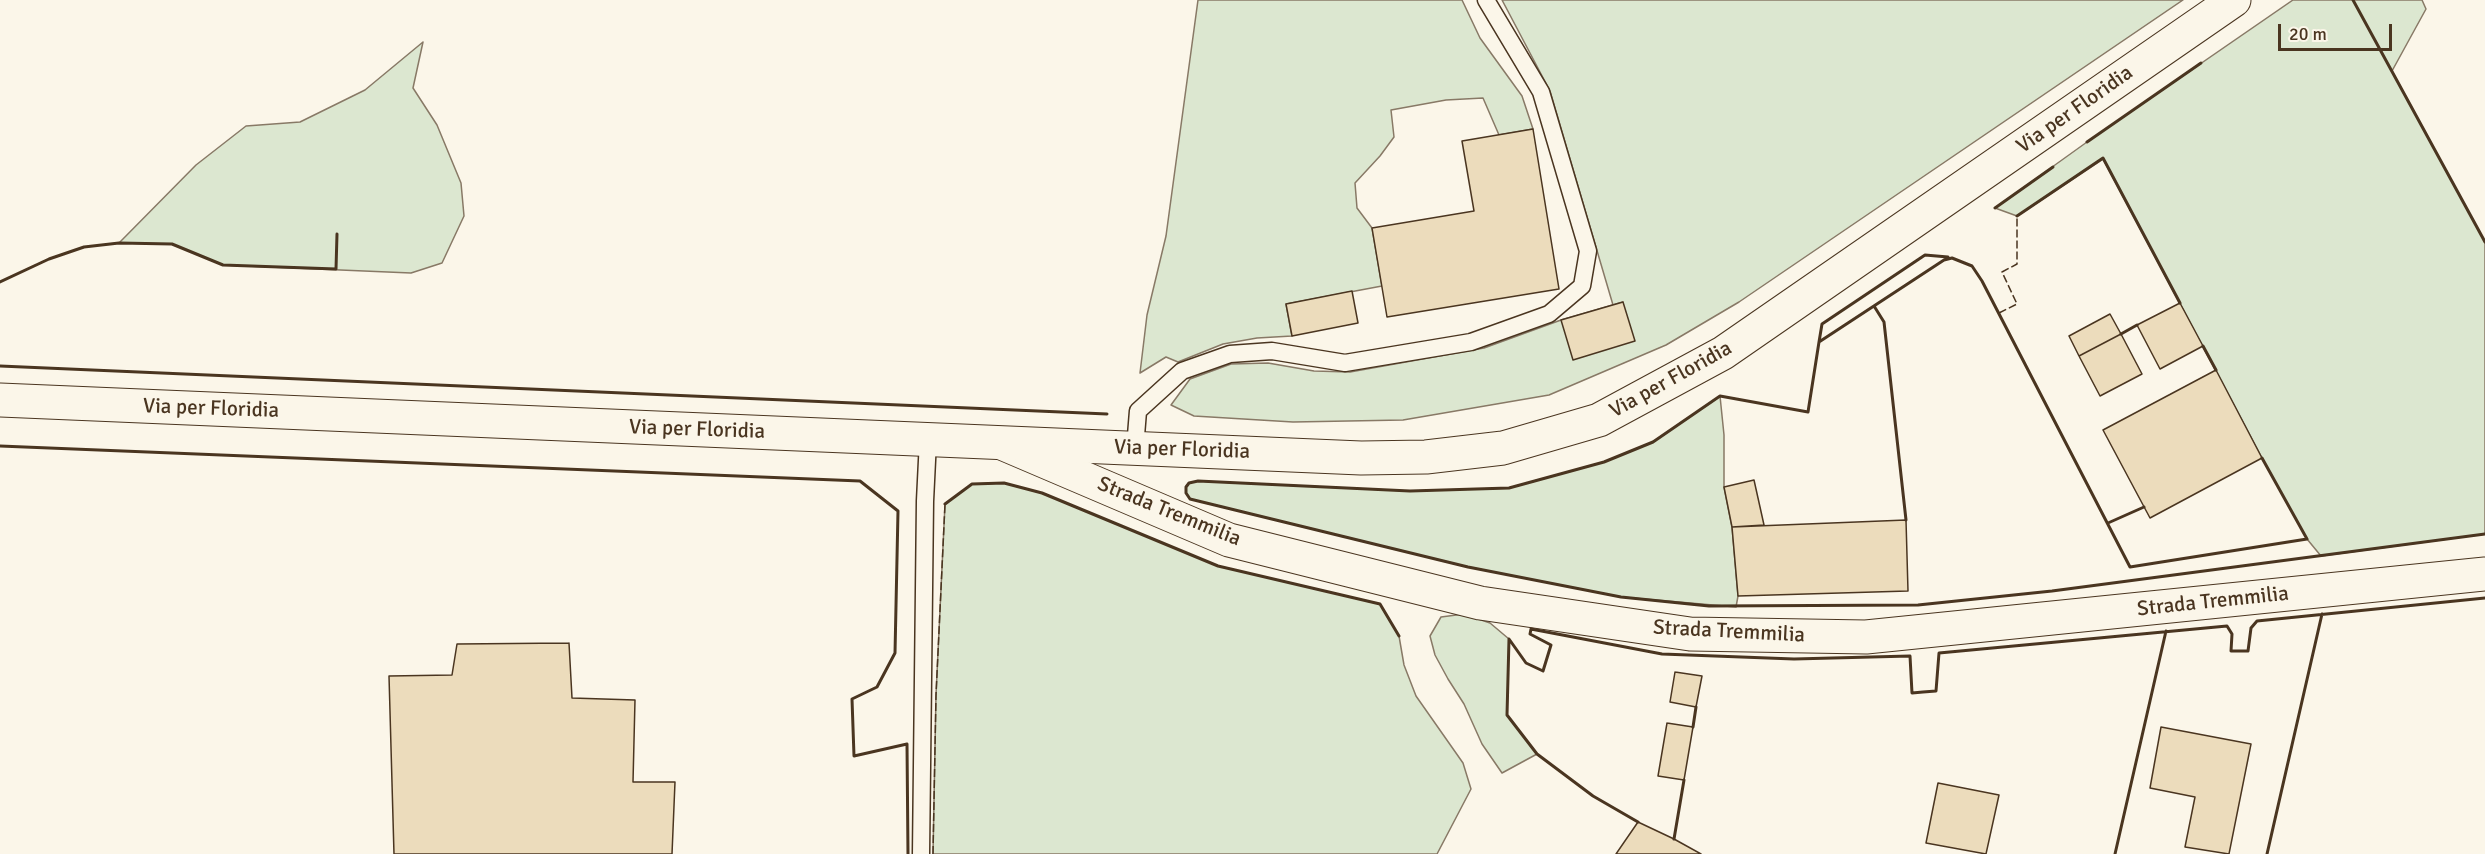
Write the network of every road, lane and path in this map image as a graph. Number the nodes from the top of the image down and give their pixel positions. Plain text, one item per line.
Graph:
1 (1486, 0) edge
2 (2234, 0) edge
3 (0, 400) edge
4 (928, 440) junction
5 (1000, 442) junction
6 (1135, 448) junction
7 (2485, 574) edge
8 (921, 854) edge

1 - 6 lane
2 - 6 main road, Via per Floridia
3 - 4 main road, Via per Floridia
4 - 5 main road, Via per Floridia
4 - 8 lane
5 - 6 main road, Via per Floridia
5 - 7 main road, Strada Tremmilia

